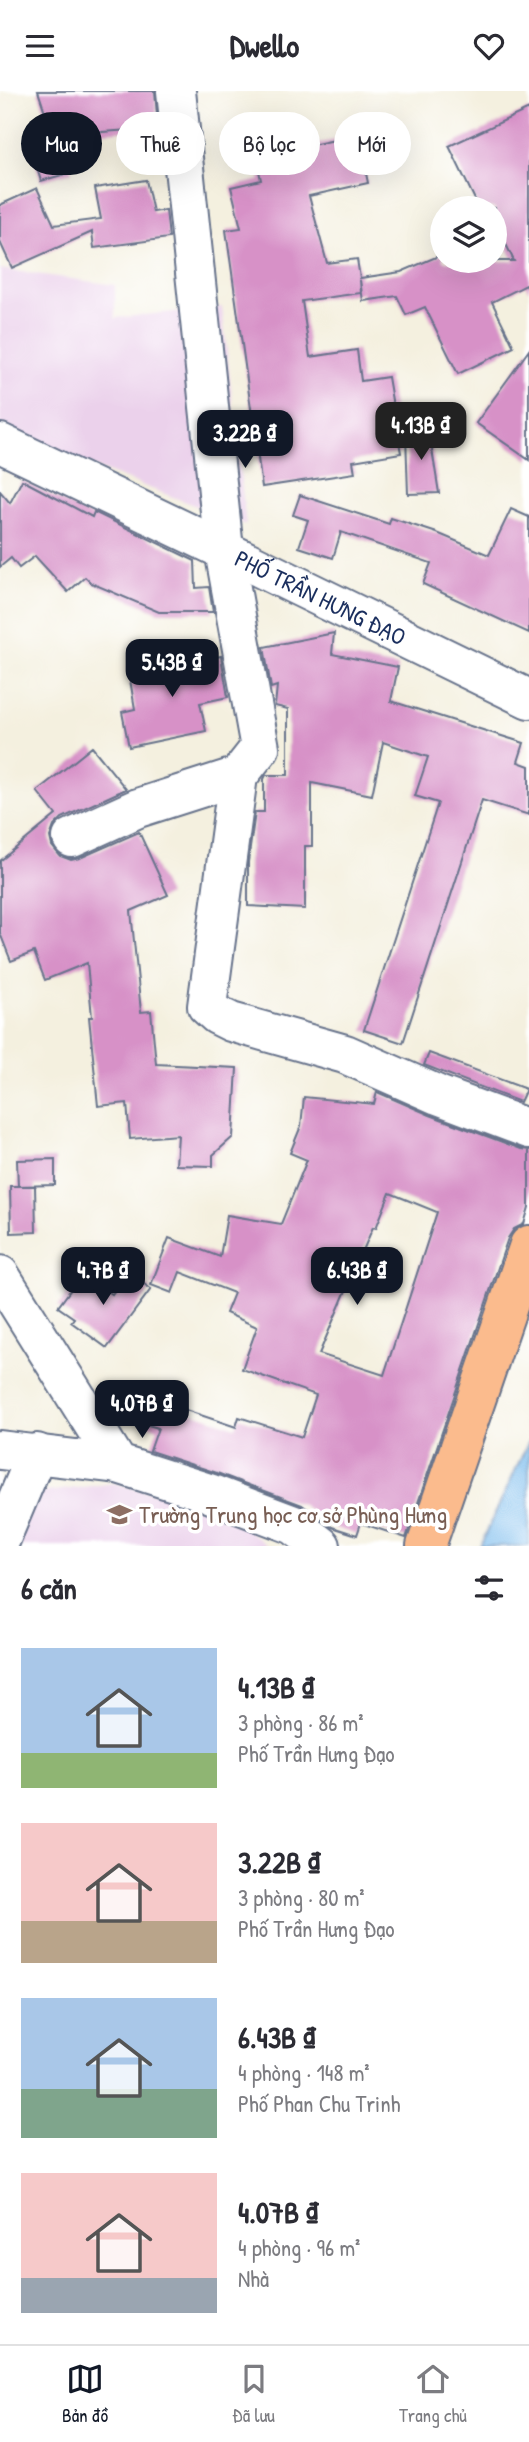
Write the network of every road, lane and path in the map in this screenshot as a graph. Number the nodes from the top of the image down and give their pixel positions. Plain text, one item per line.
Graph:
1 (176, 91) edge
2 (0, 443) edge
3 (224, 550) junction
4 (529, 699) edge
5 (238, 776) junction
6 (72, 838) dead end
7 (529, 1129) edge
8 (529, 1245) edge
9 (0, 1275) edge
10 (18, 1452) edge
11 (118, 1464) junction
12 (0, 1541) edge
13 (321, 1546) edge
14 (426, 1546) edge

1 - 3 street, PHỐ TRẦN HƯNG ĐẠO
2 - 3 street
3 - 4 street, PHỐ TRẦN HƯNG ĐẠO
3 - 5 street
5 - 6 street
5 - 7 street
8 - 14 main road
9 - 11 street
10 - 11 street
10 - 12 street
11 - 13 street

